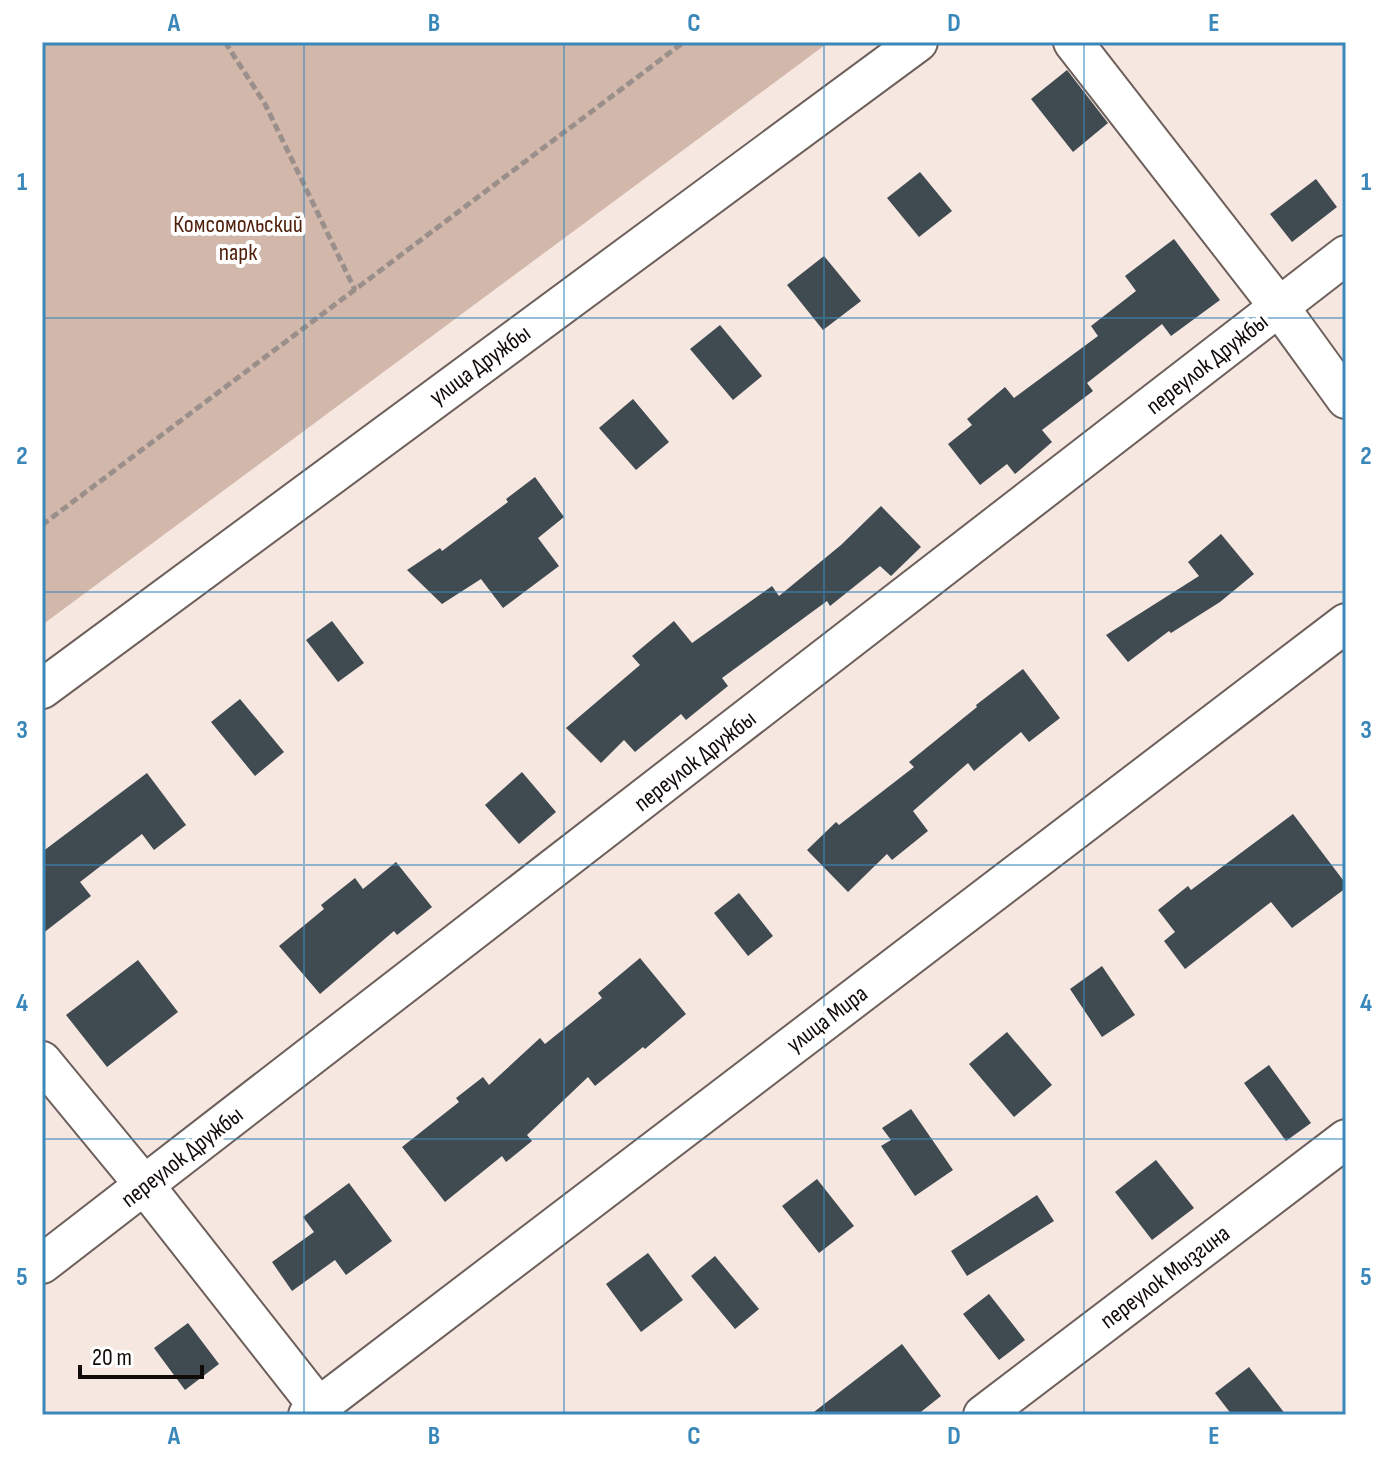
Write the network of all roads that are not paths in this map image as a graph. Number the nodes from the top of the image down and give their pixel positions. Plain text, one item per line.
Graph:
1 (918, 42) edge
2 (1073, 42) edge
3 (1346, 255) edge
4 (1280, 308) junction
5 (1346, 399) edge
6 (1346, 623) edge
7 (42, 689) edge
8 (42, 1061) edge
9 (1346, 1139) edge
10 (145, 1186) junction
11 (42, 1264) edge
12 (317, 1412) edge
13 (983, 1415) edge

1 - 7 street, улица Дружбы
2 - 4 street
3 - 4 street, переулок Дружбы
4 - 5 street
4 - 10 street, переулок Дружбы
6 - 12 street, улица Мира
8 - 10 street
9 - 13 street, переулок Мызгина
10 - 11 street, переулок Дружбы
10 - 12 street

